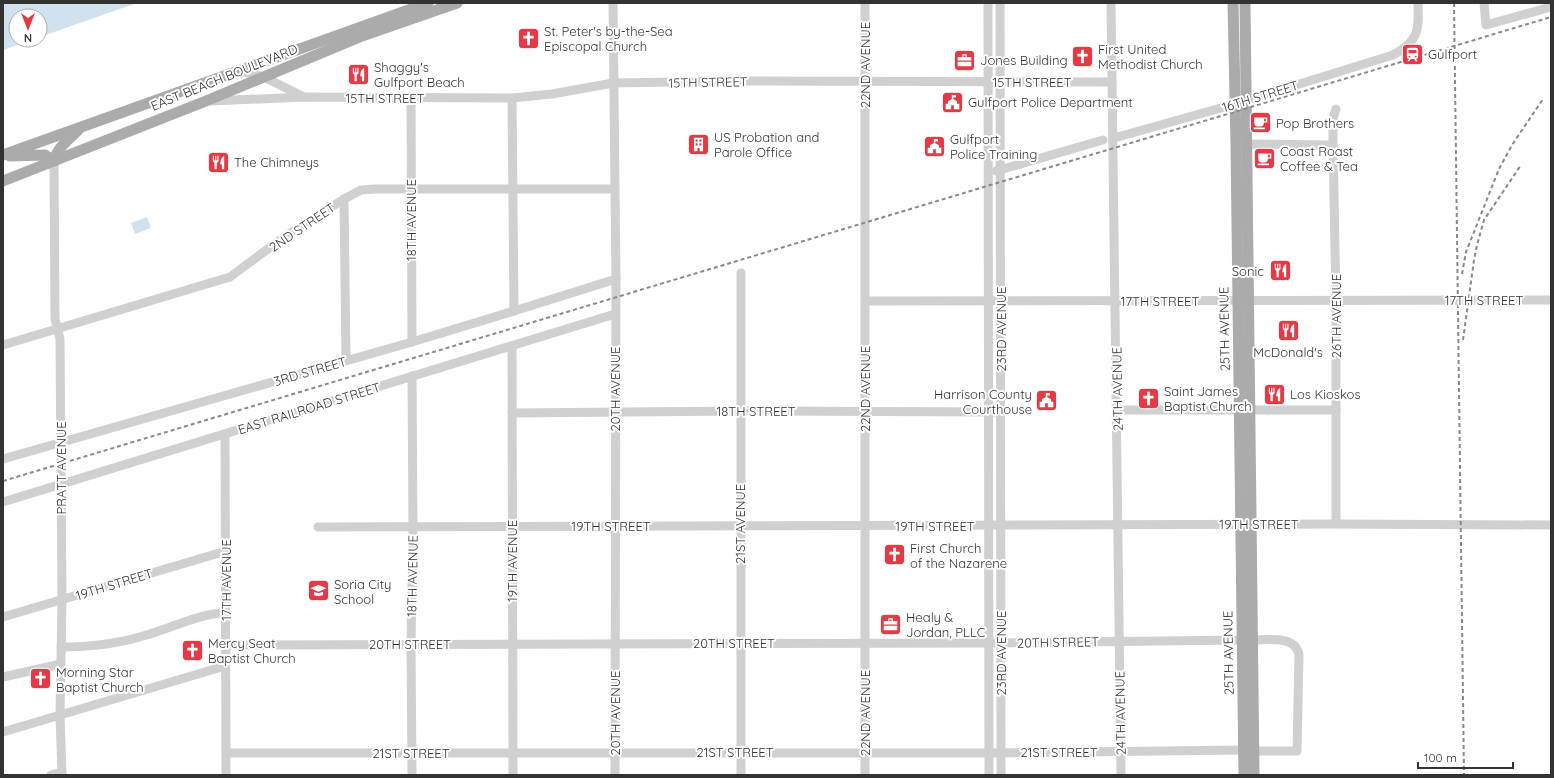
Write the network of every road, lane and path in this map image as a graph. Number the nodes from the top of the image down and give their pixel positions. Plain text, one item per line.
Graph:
1 (428, 3) edge
2 (457, 3) edge
3 (613, 3) edge
4 (865, 3) edge
5 (1000, 3) edge
6 (1111, 3) edge
7 (1232, 3) edge
8 (1245, 3) edge
9 (1418, 3) edge
10 (1484, 3) edge
11 (988, 5) edge
12 (1551, 7) edge
13 (1001, 13) junction
14 (240, 71) junction
15 (264, 77) junction
16 (865, 82) junction
17 (989, 82) junction
18 (1001, 82) junction
19 (1112, 82) junction
20 (613, 83) junction
21 (305, 97) junction
22 (411, 98) junction
23 (512, 98) junction
24 (1246, 100) junction
25 (206, 101) junction
26 (1234, 104) junction
27 (1336, 109) dead end
28 (81, 127) junction
29 (1114, 138) junction
30 (1104, 140) dead end
31 (1246, 144) junction
32 (1333, 145) junction
33 (3, 155) edge
34 (54, 161) junction
35 (1001, 170) junction
36 (989, 172) junction
37 (3, 181) edge
38 (513, 189) junction
39 (615, 189) junction
40 (411, 190) junction
41 (344, 199) junction
42 (741, 273) dead end
43 (616, 279) junction
44 (1243, 300) junction
45 (1336, 300) junction
46 (1551, 300) edge
47 (865, 301) junction
48 (989, 301) junction
49 (1001, 301) junction
50 (1115, 301) junction
51 (514, 311) junction
52 (615, 314) junction
53 (57, 329) junction
54 (412, 342) junction
55 (3, 345) edge
56 (512, 347) junction
57 (346, 360) junction
58 (412, 376) junction
59 (1117, 410) junction
60 (1244, 410) junction
61 (1336, 410) junction
62 (740, 411) junction
63 (865, 411) junction
64 (615, 412) junction
65 (989, 412) junction
66 (1001, 412) junction
67 (512, 413) junction
68 (225, 434) junction
69 (61, 443) junction
70 (3, 460) edge
71 (62, 484) junction
72 (3, 502) edge
73 (1246, 524) junction
74 (1336, 524) junction
75 (1118, 525) junction
76 (1551, 525) edge
77 (615, 526) junction
78 (740, 526) junction
79 (865, 526) junction
80 (989, 526) junction
81 (1002, 526) junction
82 (318, 527) dead end
83 (413, 527) junction
84 (512, 527) junction
85 (226, 551) junction
86 (62, 600) junction
87 (226, 612) junction
88 (3, 617) edge
89 (1247, 640) junction
90 (1119, 642) junction
91 (740, 643) junction
92 (865, 643) junction
93 (989, 643) junction
94 (1002, 643) junction
95 (411, 644) junction
96 (512, 644) junction
97 (615, 644) junction
98 (226, 645) junction
99 (61, 647) junction
100 (61, 664) junction
101 (226, 666) junction
102 (3, 677) edge
103 (60, 715) junction
104 (3, 732) edge
105 (1248, 751) junction
106 (1297, 751) joint
107 (741, 752) junction
108 (1001, 752) junction
109 (1121, 752) junction
110 (227, 753) junction
111 (412, 753) junction
112 (513, 753) junction
113 (616, 753) junction
114 (865, 753) junction
115 (989, 753) junction
116 (62, 773) edge
117 (51, 775) edge
118 (226, 775) edge
119 (412, 775) edge
120 (513, 775) edge
121 (615, 775) edge
122 (741, 775) edge
123 (865, 775) edge
124 (989, 775) edge
125 (1001, 775) edge
126 (1121, 775) edge
127 (1244, 775) edge
128 (1254, 775) edge

1 - 14 main road, EAST BEACH BOULEVARD
2 - 15 main road, EAST BEACH BOULEVARD
3 - 20 street, 20TH AVENUE
4 - 16 street, 22ND AVENUE
5 - 13 street, 23RD AVENUE
6 - 19 street, 24TH AVENUE
7 - 26 main road, 25TH AVENUE
8 - 24 main road, 25TH AVENUE
9 - 24 street, 16TH STREET
10 - 12 street
11 - 13 street
11 - 17 street, 23RD AVENUE
13 - 18 street, 23RD AVENUE
14 - 15 street, 15TH STREET
14 - 28 main road, EAST BEACH BOULEVARD
15 - 21 street, 15TH STREET
15 - 25 main road, EAST BEACH BOULEVARD
16 - 17 street, 15TH STREET
16 - 20 street, 15TH STREET
16 - 47 street, 22ND AVENUE
17 - 18 street, 15TH STREET
17 - 36 street, 23RD AVENUE
18 - 19 street, 15TH STREET
18 - 35 street, 23RD AVENUE
19 - 29 street, 24TH AVENUE
20 - 23 street, 15TH STREET
20 - 39 street, 20TH AVENUE
21 - 22 street, 15TH STREET
21 - 25 street, 15TH STREET
22 - 23 street, 15TH STREET
22 - 40 street, 18TH AVENUE
23 - 38 street
24 - 26 street, 16TH STREET
24 - 31 main road, 25TH AVENUE
25 - 34 main road, EAST BEACH BOULEVARD
26 - 29 street, 16TH STREET
26 - 44 main road, 25TH AVENUE
27 - 32 street, 26TH AVENUE
28 - 33 main road, EAST BEACH BOULEVARD
28 - 34 main road
29 - 50 street, 24TH AVENUE
30 - 35 street
31 - 32 street
31 - 44 main road, 25TH AVENUE
32 - 45 street, 26TH AVENUE
33 - 34 main road
34 - 37 main road, EAST BEACH BOULEVARD
34 - 53 street, PRATT AVENUE
35 - 36 street
35 - 49 street, 23RD AVENUE
36 - 48 street, 23RD AVENUE
38 - 39 street, 2ND STREET
38 - 40 street, 2ND STREET
38 - 51 street
39 - 43 street, 20TH AVENUE
40 - 41 street, 2ND STREET
40 - 54 street, 18TH AVENUE
41 - 53 street, 2ND STREET
41 - 57 street
42 - 62 street, 21ST AVENUE
43 - 51 street, 3RD STREET
43 - 52 street, 20TH AVENUE
44 - 45 street, 17TH STREET
44 - 50 street, 17TH STREET
44 - 60 main road, 25TH AVENUE
45 - 46 street, 17TH STREET
45 - 61 street, 26TH AVENUE
47 - 48 street, 17TH STREET
47 - 63 street, 22ND AVENUE
48 - 49 street, 17TH STREET
48 - 65 street, 23RD AVENUE
49 - 50 street, 17TH STREET
49 - 66 street, 23RD AVENUE
50 - 59 street, 24TH AVENUE
51 - 54 street, 3RD STREET
52 - 56 street, EAST RAILROAD STREET
52 - 64 street, 20TH AVENUE
53 - 55 street, 2ND STREET
53 - 69 street, PRATT AVENUE
54 - 57 street, 3RD STREET
56 - 58 street, EAST RAILROAD STREET
56 - 67 street, 19TH AVENUE
57 - 69 street, 3RD STREET
58 - 68 street, EAST RAILROAD STREET
58 - 83 street, 18TH AVENUE
59 - 60 street
59 - 75 street, 24TH AVENUE
60 - 61 street
60 - 73 main road, 25TH AVENUE
61 - 74 street, 26TH AVENUE
62 - 63 street, 18TH STREET
62 - 64 street, 18TH STREET
62 - 78 street, 21ST AVENUE
63 - 65 street, 18TH STREET
63 - 79 street, 22ND AVENUE
64 - 67 street, 18TH STREET
64 - 77 street, 20TH AVENUE
65 - 66 street, 18TH STREET
65 - 80 street, 23RD AVENUE
66 - 81 street, 23RD AVENUE
67 - 84 street, 19TH AVENUE
68 - 71 street, EAST RAILROAD STREET
68 - 85 street, 17TH AVENUE
69 - 70 street, 3RD STREET
69 - 71 street, PRATT AVENUE
71 - 72 street, EAST RAILROAD STREET
71 - 86 street, PRATT AVENUE
73 - 74 street, 19TH STREET
73 - 75 street, 19TH STREET
73 - 89 main road, 25TH AVENUE
74 - 76 street, 19TH STREET
75 - 81 street, 19TH STREET
75 - 90 street, 24TH AVENUE
77 - 78 street, 19TH STREET
77 - 84 street, 19TH STREET
77 - 97 street, 20TH AVENUE
78 - 79 street, 19TH STREET
78 - 91 street, 21ST AVENUE
79 - 80 street, 19TH STREET
79 - 92 street, 22ND AVENUE
80 - 81 street, 19TH STREET
80 - 93 street, 23RD AVENUE
81 - 94 street, 23RD AVENUE
82 - 83 street, 19TH STREET
83 - 84 street, 19TH STREET
83 - 95 street, 18TH AVENUE
84 - 96 street, 19TH AVENUE
85 - 86 street, 19TH STREET
85 - 87 street, 17TH AVENUE
86 - 88 street, 19TH STREET
86 - 99 street, PRATT AVENUE
87 - 98 street, 17TH AVENUE
87 - 99 street
89 - 90 street, 20TH STREET
89 - 105 main road, 25TH AVENUE
89 - 106 street, 20TH STREET
90 - 94 street, 20TH STREET
90 - 109 street, 24TH AVENUE
91 - 92 street, 20TH STREET
91 - 97 street, 20TH STREET
91 - 107 street, 21ST AVENUE
92 - 93 street, 20TH STREET
92 - 114 street, 22ND AVENUE
93 - 94 street, 20TH STREET
93 - 115 street, 23RD AVENUE
94 - 108 street, 23RD AVENUE
95 - 96 street, 20TH STREET
95 - 98 street, 20TH STREET
95 - 111 street, 18TH AVENUE
96 - 97 street, 20TH STREET
96 - 112 street, 19TH AVENUE
97 - 113 street, 20TH AVENUE
98 - 101 street, 17TH AVENUE
99 - 100 street, PRATT AVENUE
100 - 102 street
100 - 103 street, PRATT AVENUE
101 - 103 street
101 - 110 street, 17TH AVENUE
103 - 104 street
103 - 116 street, PRATT AVENUE
105 - 106 street, 21ST STREET
105 - 109 street, 21ST STREET
105 - 127 main road, 25TH AVENUE
105 - 128 main road, 25TH AVENUE
107 - 113 street, 21ST STREET
107 - 114 street, 21ST STREET
107 - 122 street, 21ST AVENUE
108 - 109 street, 21ST STREET
108 - 115 street, 21ST STREET
108 - 125 street, 23RD AVENUE
109 - 126 street, 24TH AVENUE
110 - 111 street, 21ST STREET
110 - 118 street, 17TH AVENUE
111 - 112 street, 21ST STREET
111 - 119 street, 18TH AVENUE
112 - 113 street, 21ST STREET
112 - 120 street, 19TH AVENUE
113 - 121 street, 20TH AVENUE
114 - 115 street, 21ST STREET
114 - 123 street, 22ND AVENUE
115 - 124 street, 23RD AVENUE
116 - 117 street

